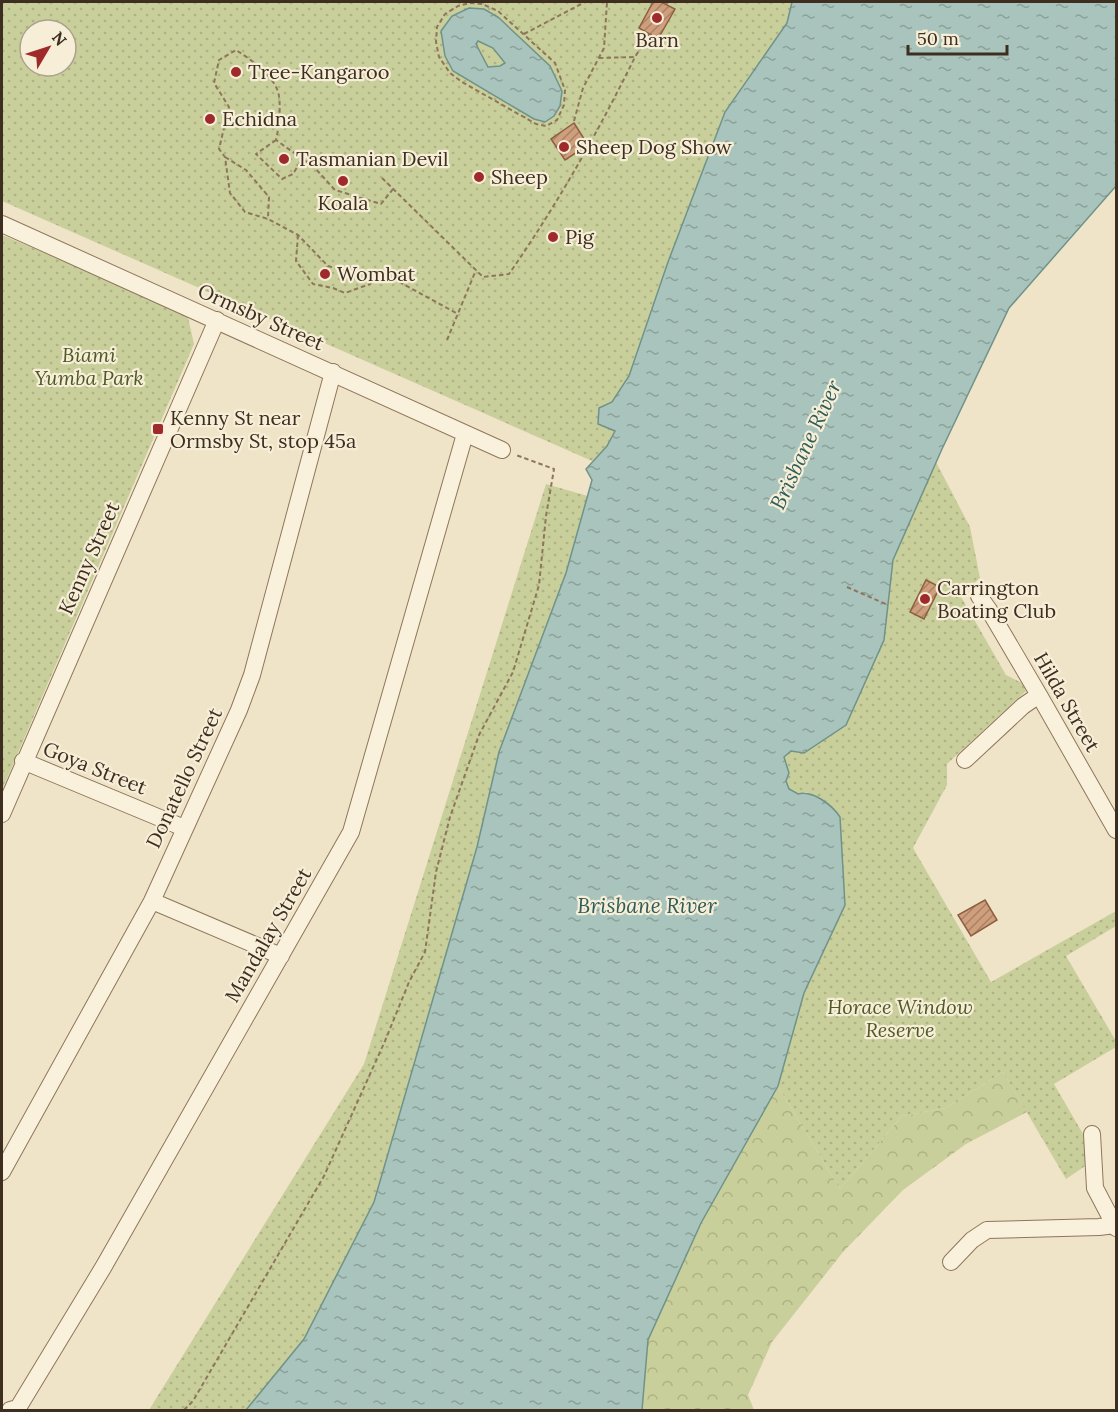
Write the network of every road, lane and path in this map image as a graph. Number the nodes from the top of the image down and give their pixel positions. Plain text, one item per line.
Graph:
1 (585, 2) edge
2 (607, 2) edge
3 (523, 34) junction
4 (649, 34) dead end
5 (635, 57) junction
6 (598, 58) junction
7 (574, 121) dead end
8 (276, 140) junction
9 (225, 157) junction
10 (302, 158) junction
11 (382, 178) dead end
12 (393, 189) junction
13 (268, 219) junction
14 (2, 224) edge
15 (298, 235) junction
16 (476, 270) junction
17 (381, 272) junction
18 (458, 314) junction
19 (217, 320) junction
20 (447, 340) dead end
21 (333, 372) junction
22 (465, 434) junction
23 (502, 450) joint
24 (848, 587) dead end
25 (979, 596) dead end
26 (888, 605) dead end
27 (1039, 695) junction
28 (965, 760) dead end
29 (23, 761) junction
30 (2, 813) edge
31 (184, 828) junction
32 (1116, 830) edge
33 (152, 901) junction
34 (281, 956) junction
35 (1092, 1134) dead end
36 (2, 1172) edge
37 (1116, 1226) edge
38 (951, 1262) dead end
39 (10, 1410) edge
40 (184, 1410) edge

1 - 3 path
2 - 6 path
3 - 3 path
4 - 5 path
5 - 6 path
5 - 16 path
6 - 7 path
8 - 9 path
8 - 10 path
8 - 10 path
9 - 13 path
9 - 13 path
10 - 12 path
11 - 12 path
12 - 16 path
13 - 15 path
14 - 19 street, Ormsby Street
15 - 17 path
15 - 17 path
16 - 18 path
17 - 18 path
18 - 20 path
19 - 21 street, Ormsby Street
19 - 29 street, Kenny Street
21 - 22 street, Ormsby Street
21 - 31 street, Donatello Street
22 - 23 street, Ormsby Street
22 - 34 street, Mandalay Street
23 - 40 path
24 - 26 path
25 - 27 street, Hilda Street
27 - 28 street
27 - 32 street, Hilda Street
29 - 30 street, Kenny Street
29 - 31 street, Goya Street
31 - 33 street, Donatello Street
33 - 34 street
33 - 36 street, Donatello Street
34 - 39 street, Mandalay Street
35 - 37 street
37 - 38 street

